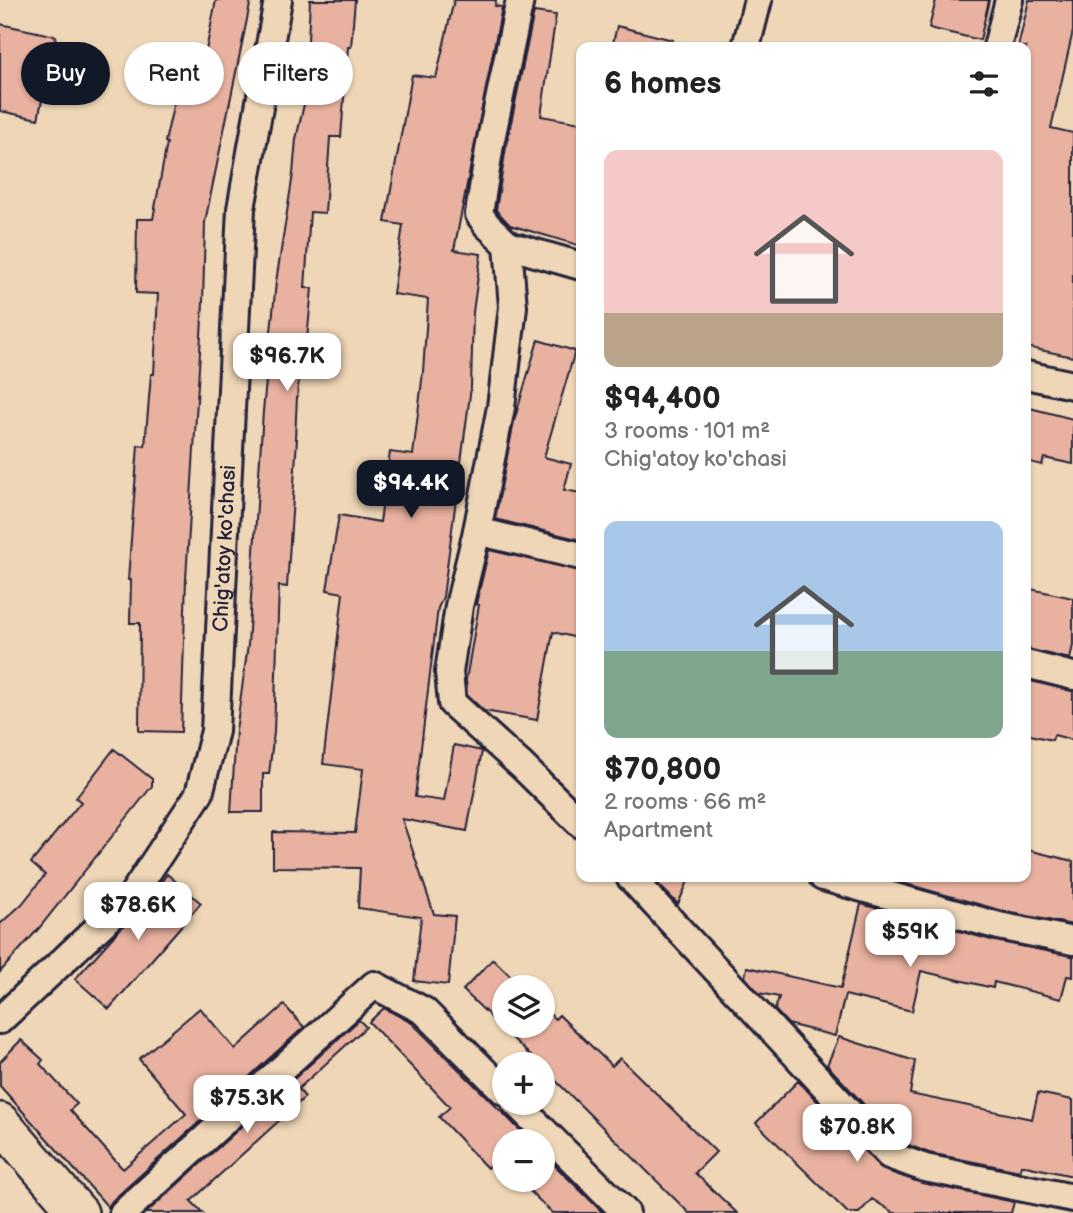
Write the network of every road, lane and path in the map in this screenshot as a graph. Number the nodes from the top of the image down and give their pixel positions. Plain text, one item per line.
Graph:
1 (278, 0) edge
2 (520, 0) edge
3 (758, 0) edge
4 (1009, 0) edge
5 (747, 42) edge
6 (998, 42) edge
7 (508, 245) junction
8 (576, 265) edge
9 (1031, 375) edge
10 (1073, 385) edge
11 (477, 531) junction
12 (576, 555) edge
13 (1031, 665) edge
14 (1073, 676) edge
15 (572, 807) edge
16 (635, 882) edge
17 (841, 882) edge
18 (1073, 942) edge
19 (0, 1020) edge
20 (492, 1079) edge
21 (528, 1115) edge
22 (0, 1122) edge
23 (1073, 1198) edge
24 (79, 1213) edge
25 (122, 1213) edge
26 (625, 1213) edge

1 - 19 street, Chig'atoy ko'chasi
2 - 7 street
3 - 5 street
4 - 6 street
7 - 8 street
7 - 11 street
9 - 10 street
11 - 12 street
11 - 15 street
13 - 14 street
16 - 23 street
17 - 18 street
20 - 25 street
21 - 26 street
22 - 24 main road

